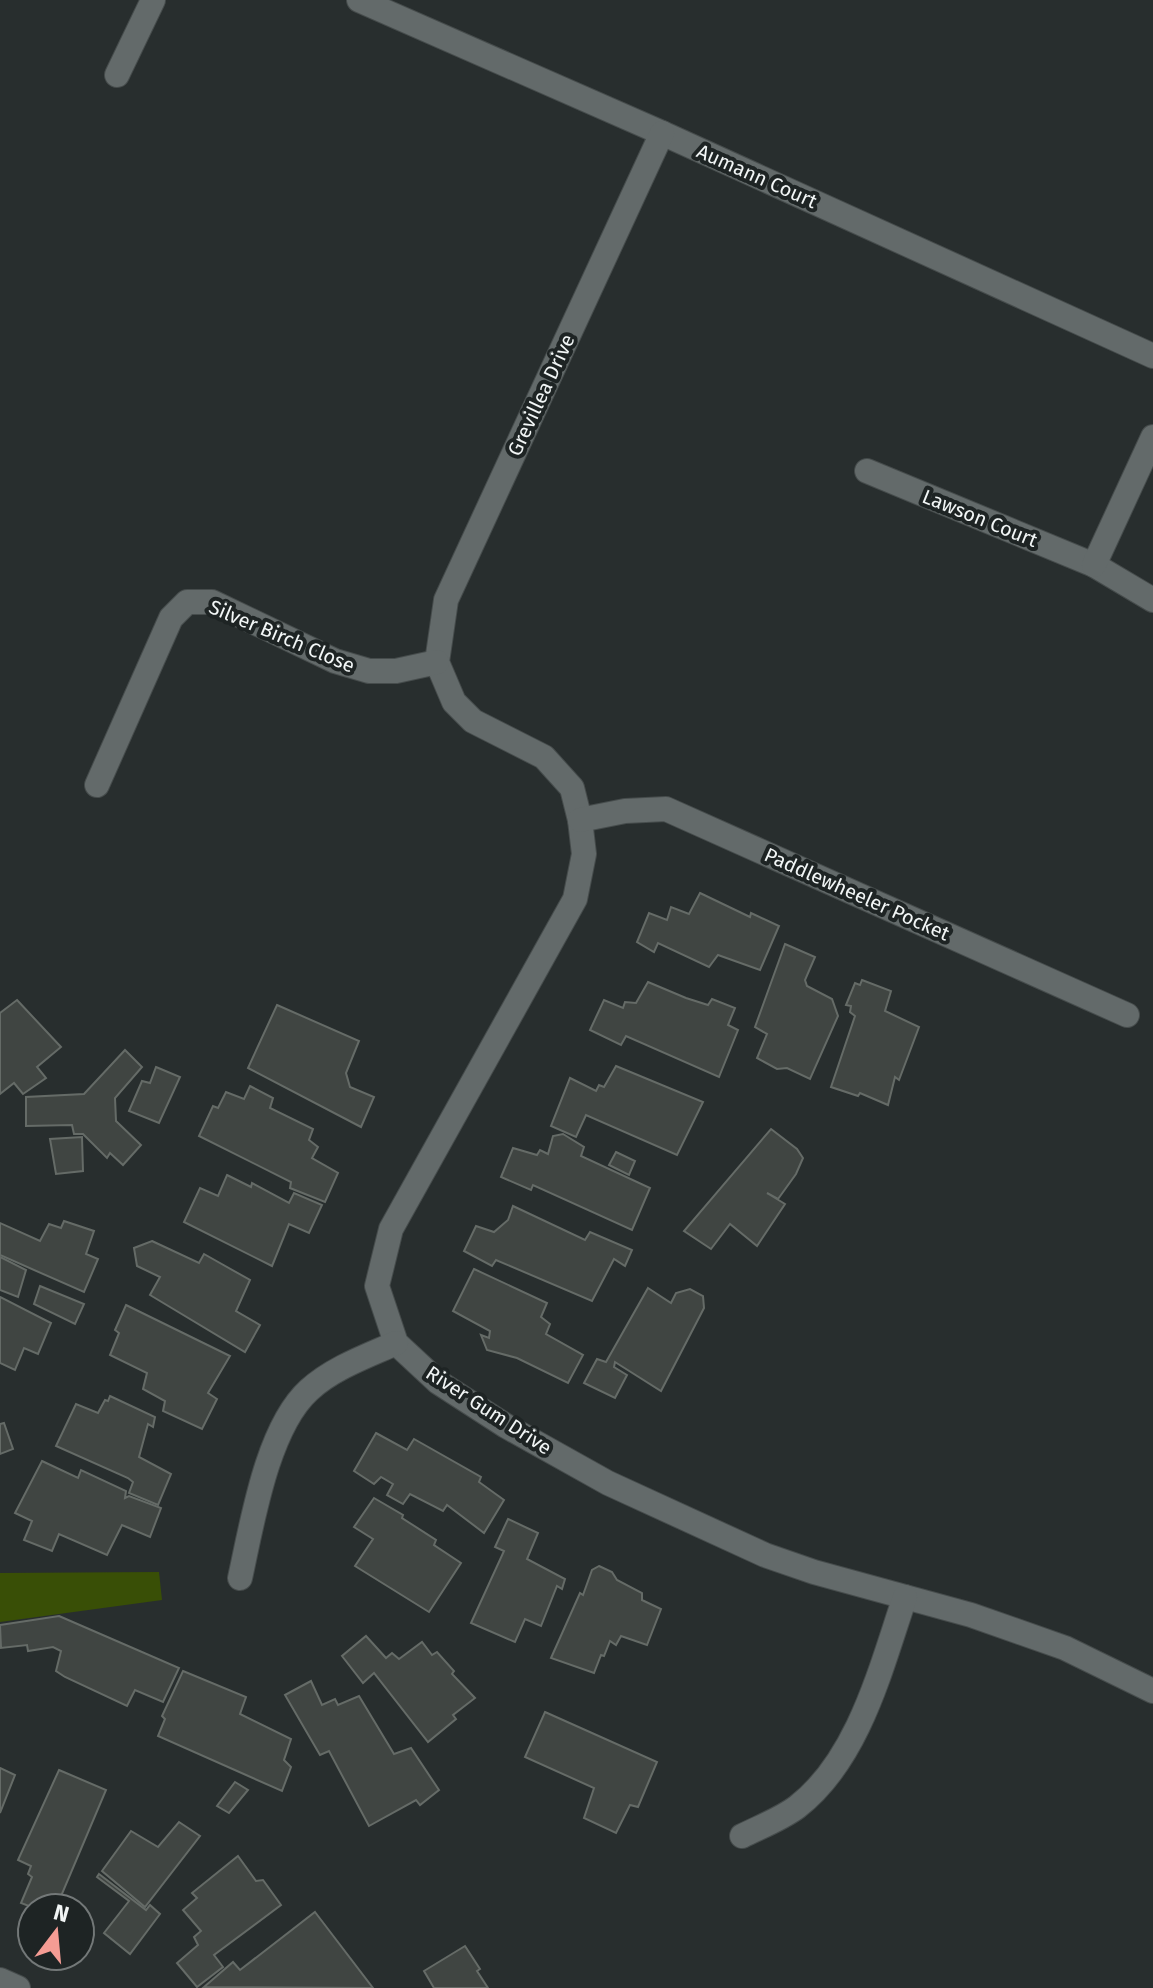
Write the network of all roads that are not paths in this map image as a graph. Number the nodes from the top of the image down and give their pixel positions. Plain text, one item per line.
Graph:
1 (153, 0) edge
2 (359, 0) edge
3 (117, 75) dead end
4 (662, 133) junction
5 (1153, 356) edge
6 (1153, 437) edge
7 (867, 471) dead end
8 (1094, 565) junction
9 (1153, 600) edge
10 (437, 662) junction
11 (97, 785) dead end
12 (580, 820) junction
13 (1127, 1015) dead end
14 (396, 1343) junction
15 (240, 1578) dead end
16 (905, 1597) junction
17 (1153, 1691) edge
18 (742, 1836) dead end
19 (0, 1980) edge
20 (18, 1988) edge

1 - 3 street
2 - 4 street, Aumann Court
4 - 5 street, Aumann Court
4 - 10 street, Grevillea Drive
6 - 8 street
7 - 8 street, Lawson Court
8 - 9 street, Lawson Court
10 - 11 street, Silver Birch Close
10 - 12 street
12 - 13 street, Paddlewheeler Pocket
12 - 14 street
14 - 15 street
14 - 16 street, River Gum Drive
16 - 17 street, River Gum Drive
16 - 18 street
19 - 20 street

